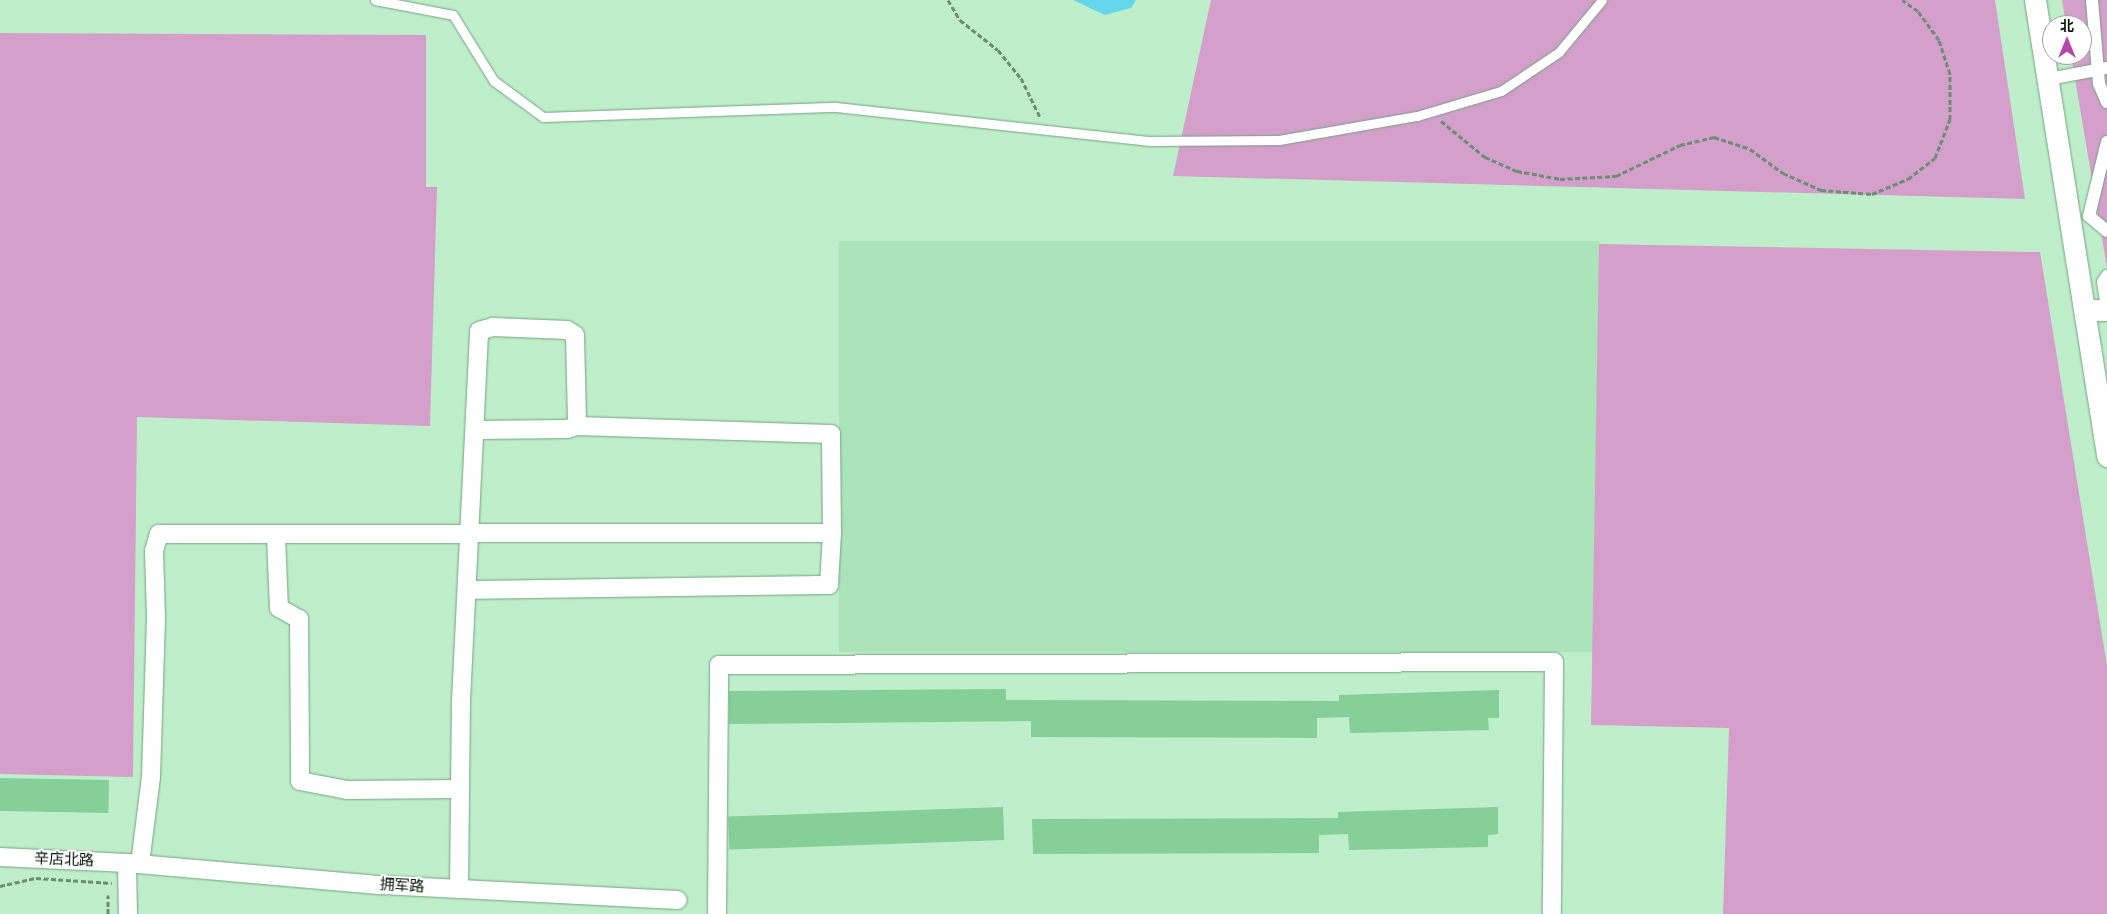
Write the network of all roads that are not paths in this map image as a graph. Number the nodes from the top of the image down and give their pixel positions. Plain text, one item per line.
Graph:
1 (375, 0) edge
2 (1602, 0) edge
3 (2035, 0) edge
4 (2092, 0) edge
5 (2103, 69) edge
6 (2049, 79) junction
7 (2107, 102) edge
8 (2107, 142) edge
9 (2107, 230) edge
10 (2107, 276) edge
11 (2107, 309) edge
12 (2085, 310) junction
13 (577, 426) junction
14 (475, 430) junction
15 (2107, 456) edge
16 (468, 533) junction
17 (832, 533) junction
18 (276, 537) junction
19 (468, 590) junction
20 (459, 789) junction
21 (0, 857) edge
22 (134, 864) junction
23 (459, 889) junction
24 (678, 900) dead end
25 (128, 914) edge
26 (717, 914) edge
27 (1552, 914) edge

1 - 2 lane
3 - 6 street
4 - 5 street
5 - 6 street
5 - 7 street
6 - 12 street
8 - 9 street
10 - 11 street
11 - 12 street
12 - 15 street
13 - 14 street
13 - 14 street
13 - 17 street
14 - 16 street
16 - 17 street
16 - 18 street
16 - 19 street
17 - 19 street
18 - 20 street
18 - 22 street
19 - 20 street
20 - 23 street
21 - 22 street, 辛店北路
22 - 23 street, 拥军路
22 - 25 street
23 - 24 street, 拥军路
26 - 27 street

